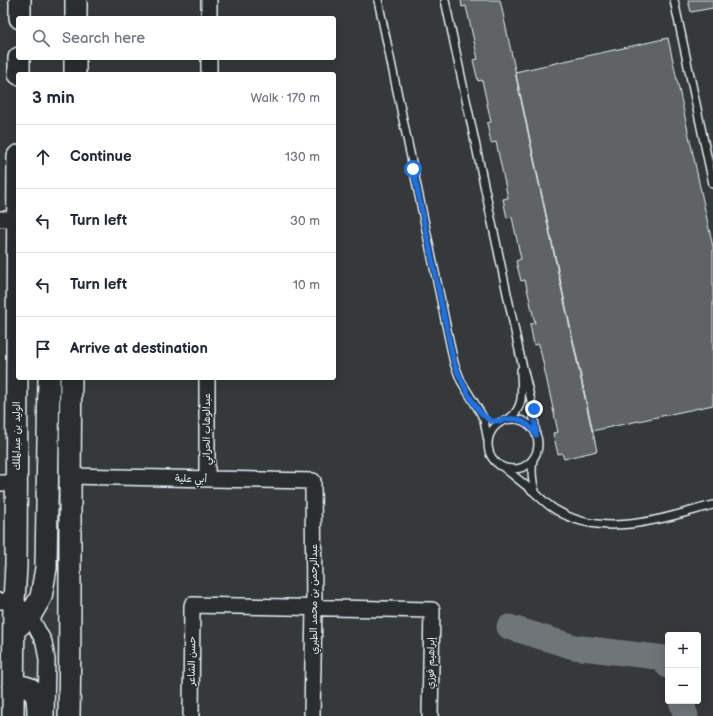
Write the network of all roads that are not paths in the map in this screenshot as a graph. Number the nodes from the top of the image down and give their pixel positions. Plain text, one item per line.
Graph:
1 (20, 0) edge
2 (76, 0) edge
3 (209, 0) edge
4 (378, 0) edge
5 (445, 0) edge
6 (674, 0) edge
7 (20, 16) edge
8 (76, 16) edge
9 (209, 16) edge
10 (20, 60) edge
11 (75, 60) edge
12 (209, 60) edge
13 (19, 72) edge
14 (75, 72) edge
15 (209, 72) edge
16 (16, 169) edge
17 (713, 184) edge
18 (8, 219) edge
19 (520, 356) junction
20 (49, 380) edge
21 (71, 380) edge
22 (208, 380) edge
23 (480, 412) junction
24 (509, 419) junction
25 (501, 421) junction
26 (536, 435) junction
27 (488, 441) junction
28 (533, 459) junction
29 (503, 467) junction
30 (69, 476) junction
31 (207, 479) junction
32 (313, 481) joint
33 (8, 483) edge
34 (536, 494) junction
35 (713, 505) edge
36 (7, 601) edge
37 (314, 608) junction
38 (30, 616) junction
39 (7, 630) edge
40 (13, 686) junction
41 (13, 716) edge
42 (38, 716) edge
43 (46, 716) edge
44 (69, 716) edge
45 (191, 716) edge
46 (312, 716) edge
47 (430, 716) edge

1 - 7 street
2 - 8 street
3 - 9 street
4 - 23 lane
5 - 19 lane
6 - 17 lane
10 - 13 street
11 - 14 street
12 - 15 street
16 - 18 street, الوليد بن عبدالملك
18 - 33 street, الوليد بن عبدالملك
19 - 24 lane
19 - 26 lane
20 - 38 street
21 - 30 street
22 - 31 street, عبدالوهاب الحراني
23 - 25 lane
23 - 27 lane
24 - 25 lane
24 - 26 lane
25 - 27 lane
26 - 28 lane
27 - 29 lane
28 - 29 lane
28 - 34 lane
29 - 34 lane
30 - 31 street, أبي علية
30 - 44 street
31 - 32 street, أبي علية
32 - 37 street, عبدالرحمن بن محمد الطبري
33 - 36 street, الوليد بن عبدالملك
34 - 35 lane
36 - 38 street
36 - 39 street, الوليد بن عبدالملك
37 - 45 street, حسن الشاعر
37 - 46 street, عبدالرحمن بن محمد الطبري
37 - 47 street, إبراهيم فوزي
38 - 39 street
38 - 43 street
39 - 40 street, الوليد بن عبدالملك
40 - 41 street, الوليد بن عبدالملك
40 - 42 street

